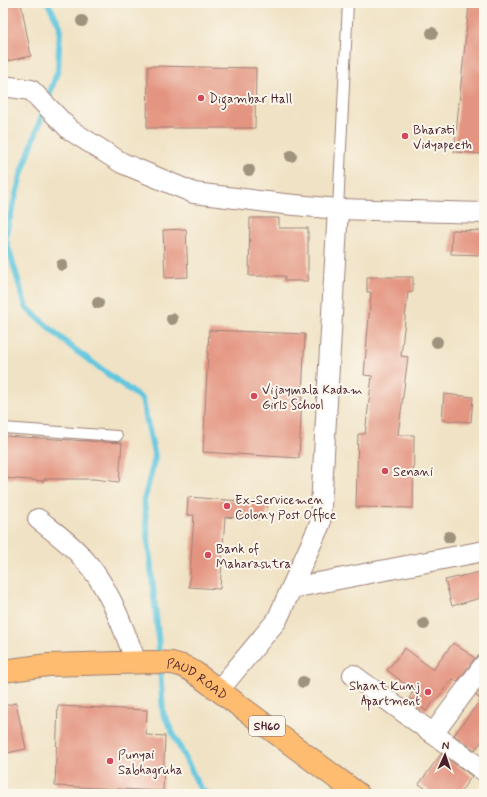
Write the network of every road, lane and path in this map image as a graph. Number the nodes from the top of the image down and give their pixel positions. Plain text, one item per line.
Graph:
1 (348, 3) edge
2 (3, 86) edge
3 (338, 209) junction
4 (484, 213) edge
5 (3, 428) edge
6 (117, 436) dead end
7 (38, 519) dead end
8 (484, 551) edge
9 (292, 588) junction
10 (153, 662) junction
11 (484, 665) edge
12 (3, 671) edge
13 (353, 675) dead end
14 (219, 690) junction
15 (433, 734) junction
16 (484, 771) edge
17 (358, 794) edge

1 - 3 lane
2 - 3 street
3 - 4 street
3 - 9 street
5 - 6 lane
7 - 10 street
8 - 9 street
9 - 14 street
10 - 12 main road, PAUD ROAD / SH60
10 - 14 main road, PAUD ROAD / SH60
11 - 15 street
13 - 15 street
14 - 17 main road, PAUD ROAD / SH60
15 - 16 street

